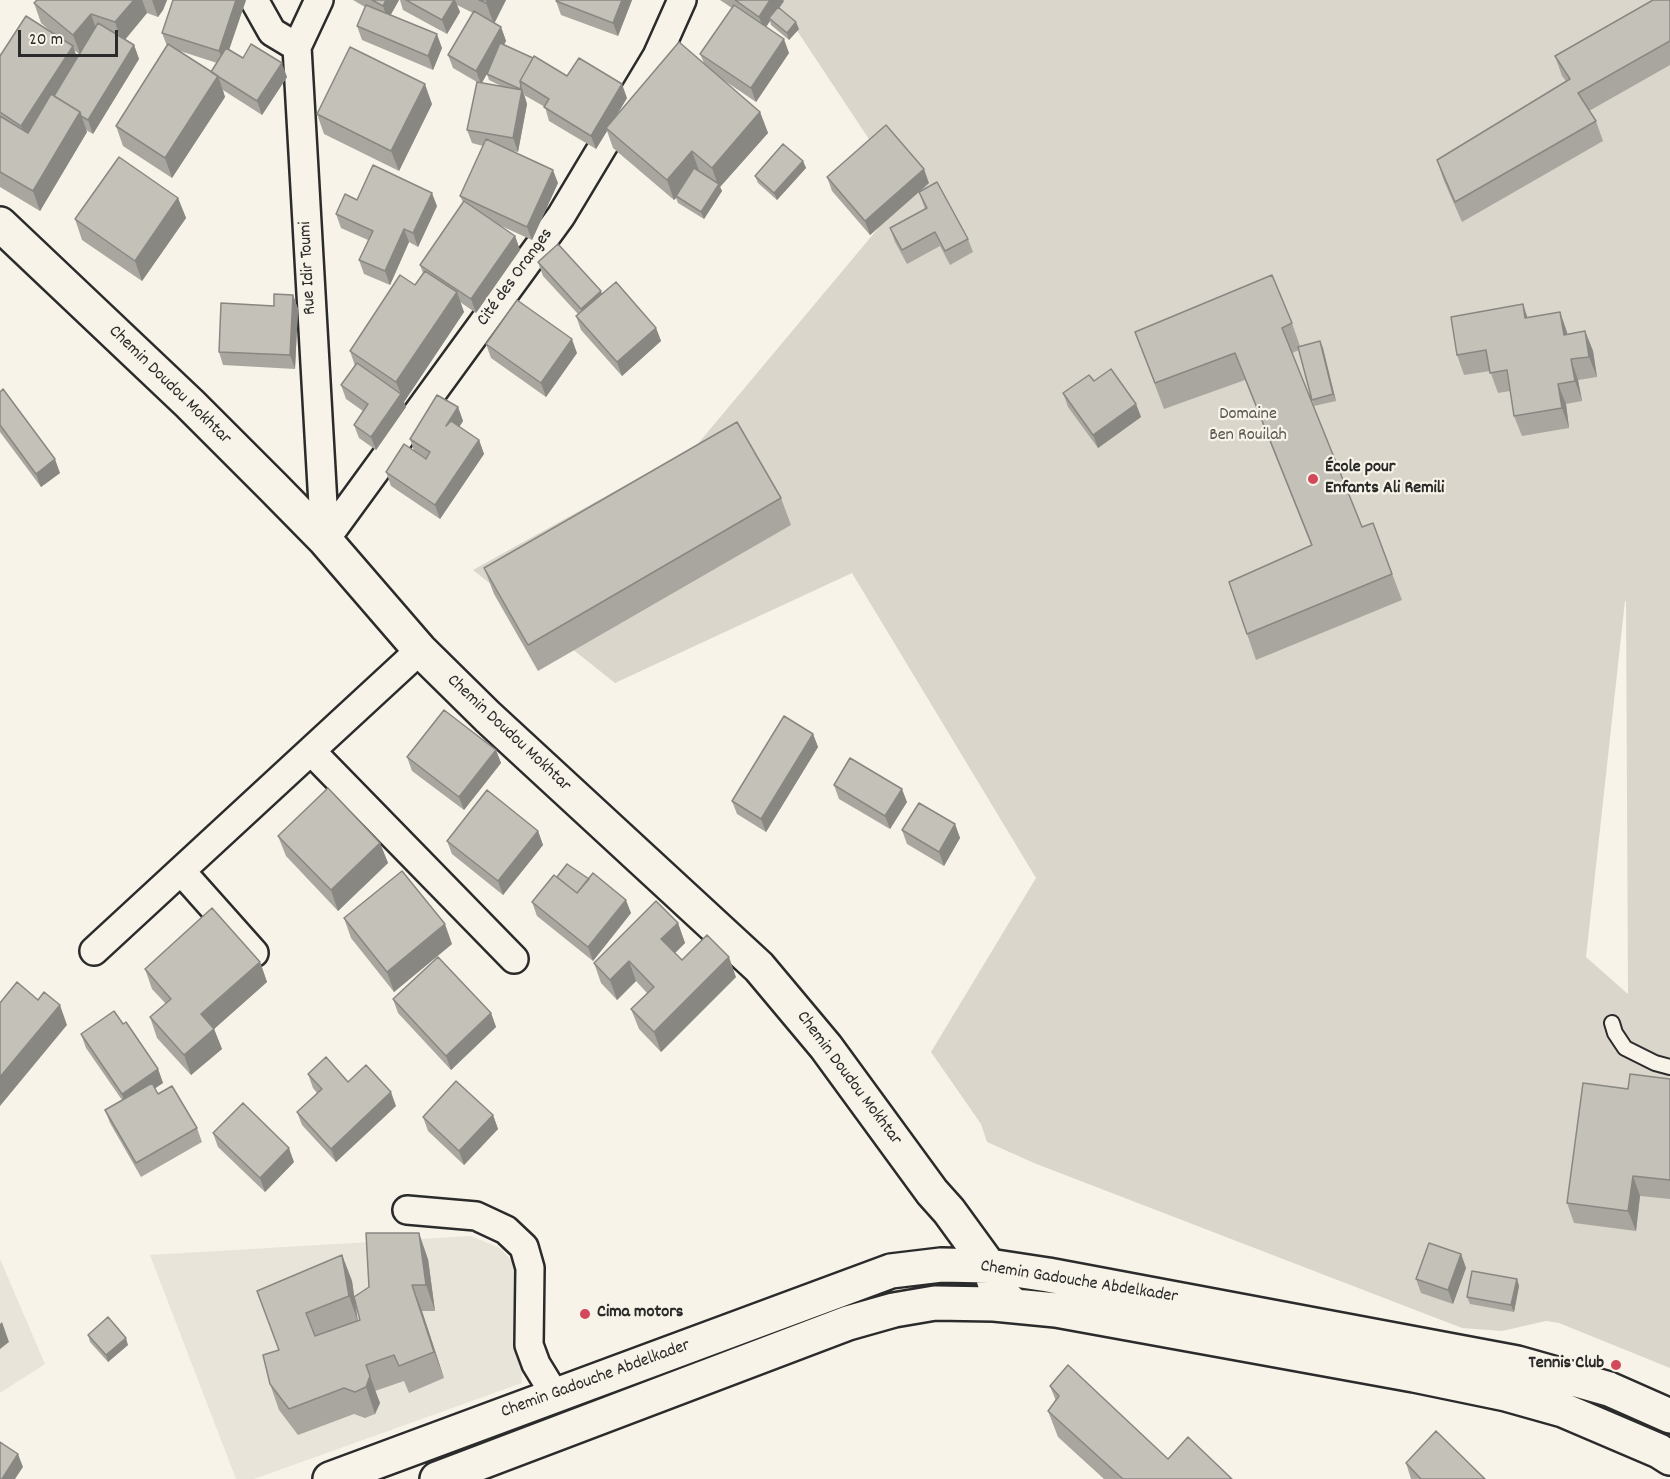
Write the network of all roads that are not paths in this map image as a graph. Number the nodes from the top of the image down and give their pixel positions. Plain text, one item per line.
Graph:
1 (254, 0) edge
2 (319, 0) edge
3 (682, 0) edge
4 (297, 47) junction
5 (0, 225) edge
6 (325, 540) junction
7 (420, 650) junction
8 (311, 751) junction
9 (181, 871) junction
10 (94, 951) dead end
11 (254, 953) edge
12 (514, 959) dead end
13 (1612, 1023) dead end
14 (1670, 1067) edge
15 (407, 1210) dead end
16 (989, 1266) junction
17 (958, 1303) junction
18 (1015, 1306) junction
19 (555, 1395) junction
20 (1670, 1416) edge
21 (1670, 1458) edge
22 (330, 1479) edge
23 (437, 1479) edge

1 - 4 street
2 - 4 street, Rue Idir Toumi
3 - 6 street, Cité des Oranges
4 - 6 street, Rue Idir Toumi
5 - 6 main road, Chemin Doudou Mokhtar
6 - 7 main road, Chemin Doudou Mokhtar
7 - 8 street
7 - 16 main road, Chemin Doudou Mokhtar
8 - 9 street
8 - 12 street
9 - 10 street
9 - 11 street
13 - 14 lane
15 - 19 street
16 - 17 main road
16 - 18 main road, Chemin Doudou Mokhtar
16 - 19 main road, Chemin Gadouche Abdelkader
16 - 20 main road, Chemin Gadouche Abdelkader
17 - 18 main road, Chemin Gadouche Abdelkader
17 - 23 main road, Chemin Gadouche Abdelkader
18 - 21 main road, Chemin Gadouche Abdelkader
19 - 22 main road, Chemin Gadouche Abdelkader

